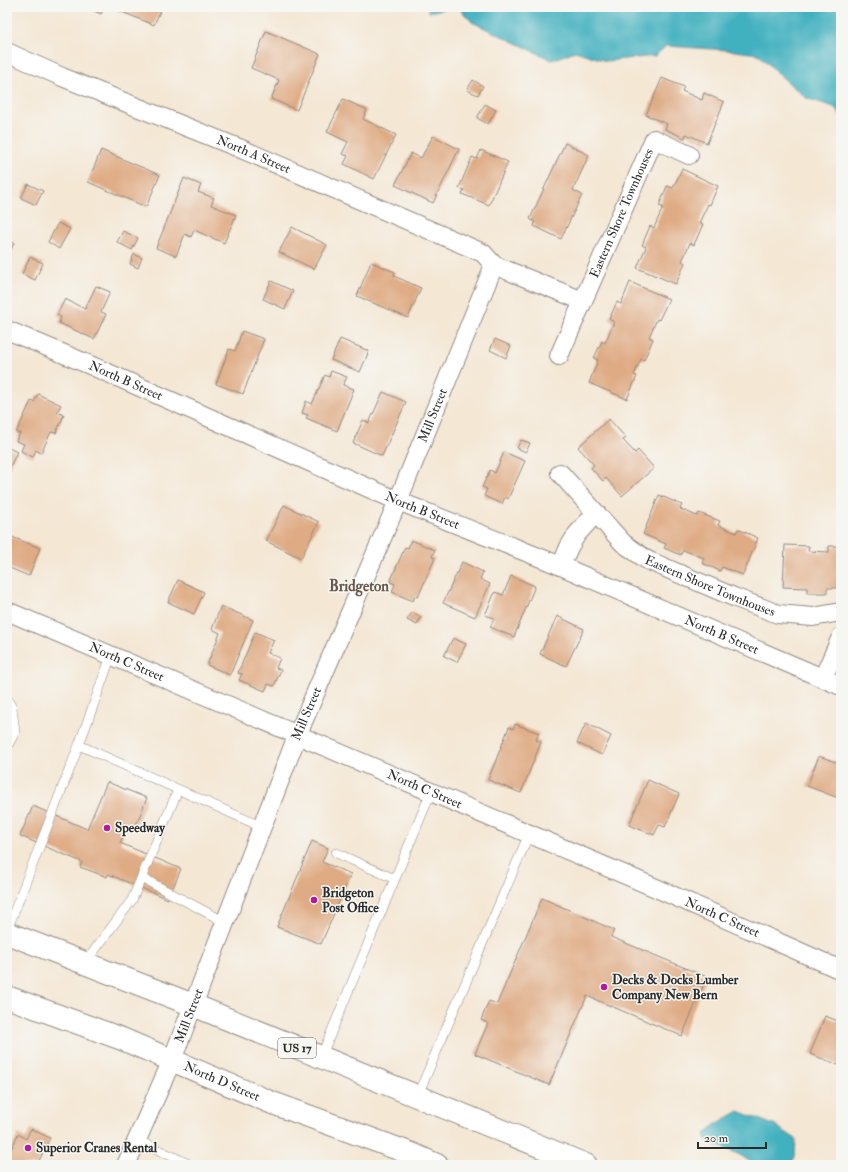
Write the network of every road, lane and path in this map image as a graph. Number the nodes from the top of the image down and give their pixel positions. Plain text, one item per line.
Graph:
1 (7, 52) edge
2 (689, 155) dead end
3 (494, 265) junction
4 (583, 301) junction
5 (7, 330) edge
6 (559, 356) dead end
7 (560, 473) dead end
8 (398, 501) junction
9 (596, 513) junction
10 (561, 566) junction
11 (7, 611) edge
12 (841, 612) edge
13 (841, 637) edge
14 (111, 656) junction
15 (823, 678) junction
16 (841, 686) edge
17 (7, 699) edge
18 (297, 736) junction
19 (79, 745) junction
20 (7, 748) edge
21 (178, 790) junction
22 (431, 792) junction
23 (262, 827) junction
24 (529, 834) junction
25 (336, 853) dead end
26 (142, 878) junction
27 (395, 879) junction
28 (225, 922) junction
29 (7, 931) edge
30 (85, 963) junction
31 (841, 970) edge
32 (7, 997) edge
33 (193, 1005) junction
34 (321, 1058) junction
35 (172, 1060) junction
36 (417, 1097) junction
37 (137, 1140) junction
38 (126, 1165) edge
39 (190, 1165) edge
40 (437, 1165) edge
41 (586, 1165) edge

1 - 3 street, North A Street
2 - 4 street, Eastern Shore Townhouses
3 - 4 street
3 - 8 street, Mill Street
4 - 6 street, Eastern Shore Townhouses
5 - 8 street, North B Street
7 - 9 street, Eastern Shore Townhouses
8 - 10 street, North B Street
8 - 18 street, Mill Street
9 - 10 street
9 - 12 street, Eastern Shore Townhouses
10 - 15 street, North B Street
11 - 14 street, North C Street
13 - 15 street
14 - 18 street, North C Street
14 - 19 lane
15 - 16 street, North B Street
17 - 20 lane
18 - 22 street, North C Street
18 - 23 street, Mill Street
19 - 21 lane
19 - 29 lane
21 - 23 lane
21 - 26 lane
22 - 24 street, North C Street
22 - 27 lane
23 - 28 street, Mill Street
24 - 31 street, North C Street
24 - 36 lane
25 - 27 lane
26 - 28 lane
26 - 30 lane
27 - 34 lane
28 - 33 street, Mill Street
29 - 30 highway, US 17
30 - 33 highway, US 17
32 - 35 highway, North D Street
33 - 34 highway, US 17
33 - 35 street, Mill Street
34 - 36 highway, US 17
35 - 37 street, Mill Street
35 - 40 highway, North D Street
36 - 41 highway, US 17
37 - 38 street, Mill Street
37 - 39 lane

